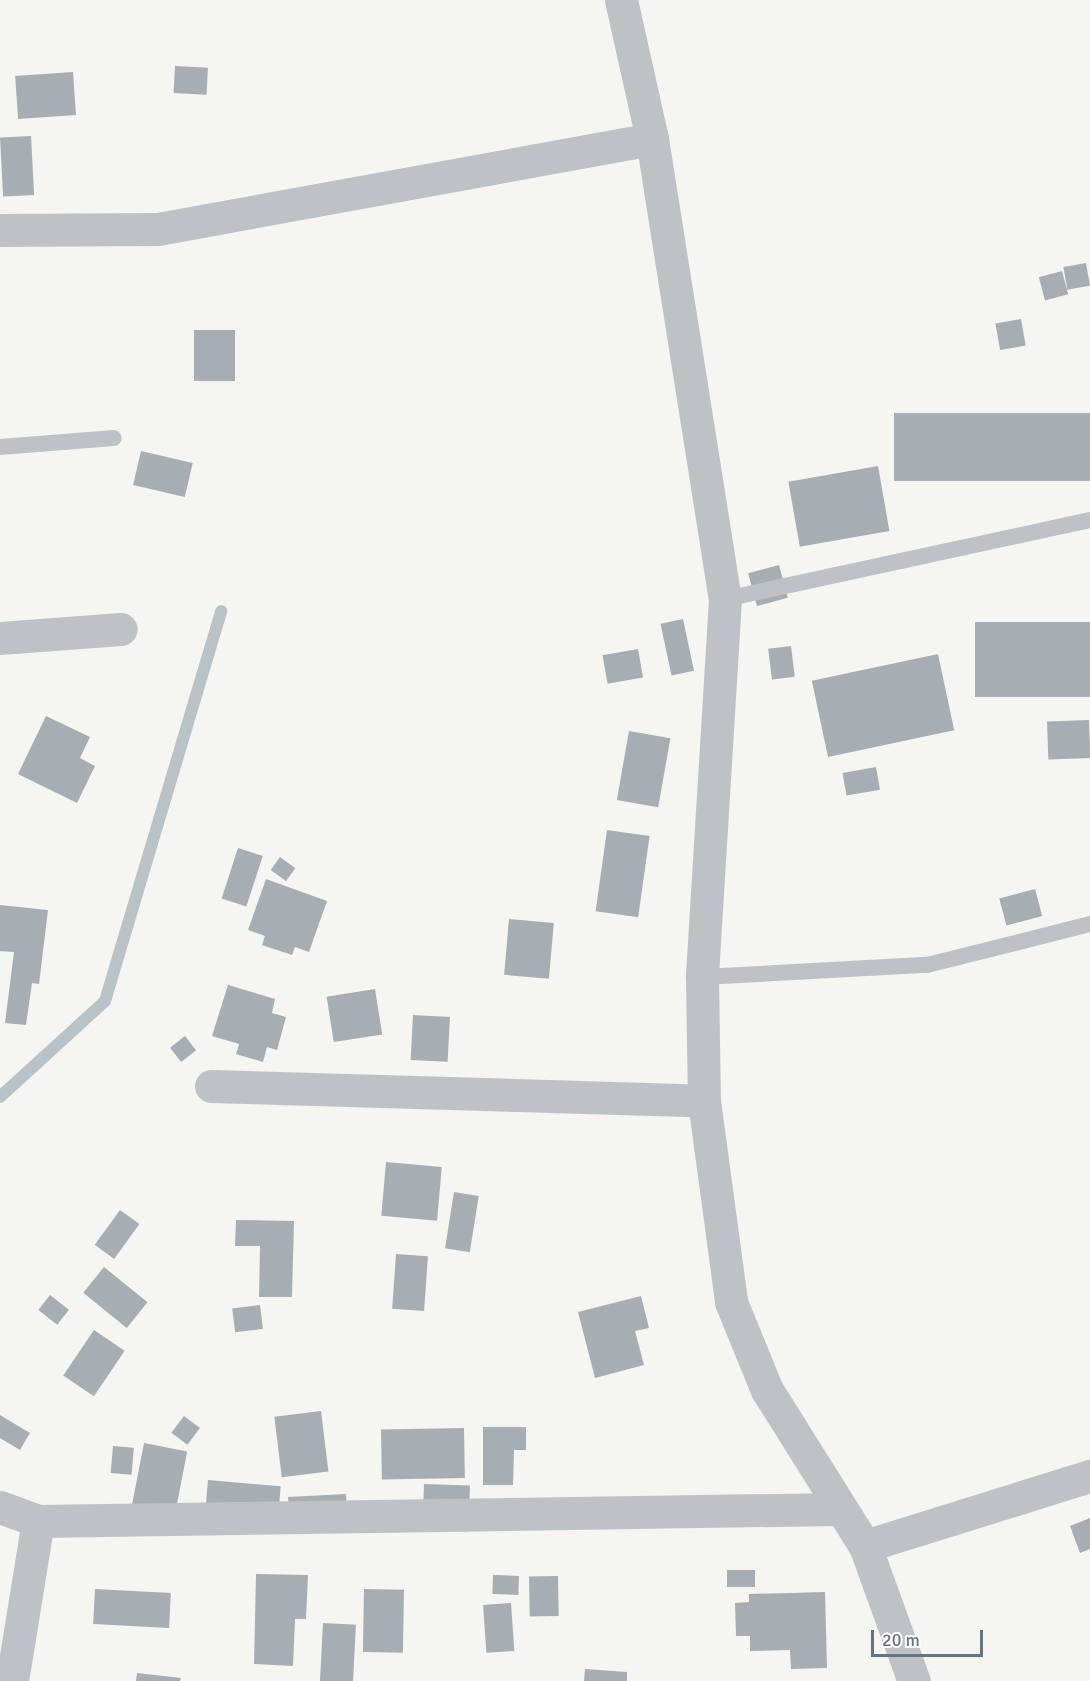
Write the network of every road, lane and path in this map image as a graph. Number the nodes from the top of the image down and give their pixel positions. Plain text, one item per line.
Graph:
1 (621, 0) edge
2 (652, 139) junction
3 (0, 230) edge
4 (114, 438) dead end
5 (0, 447) edge
6 (1090, 520) edge
7 (725, 599) junction
8 (121, 629) dead end
9 (0, 638) edge
10 (1090, 924) edge
11 (702, 977) junction
12 (211, 1086) dead end
13 (704, 1101) junction
14 (1090, 1476) edge
15 (0, 1507) edge
16 (839, 1509) junction
17 (38, 1521) junction
18 (865, 1546) junction
19 (12, 1681) edge
20 (914, 1681) edge

1 - 2 street
2 - 3 street
2 - 7 street
4 - 5 lane
6 - 7 lane
7 - 11 street
8 - 9 street
10 - 11 lane
11 - 13 street
12 - 13 street
13 - 16 street
14 - 18 street
15 - 17 street
16 - 17 street
16 - 18 street
17 - 19 street
18 - 20 street

